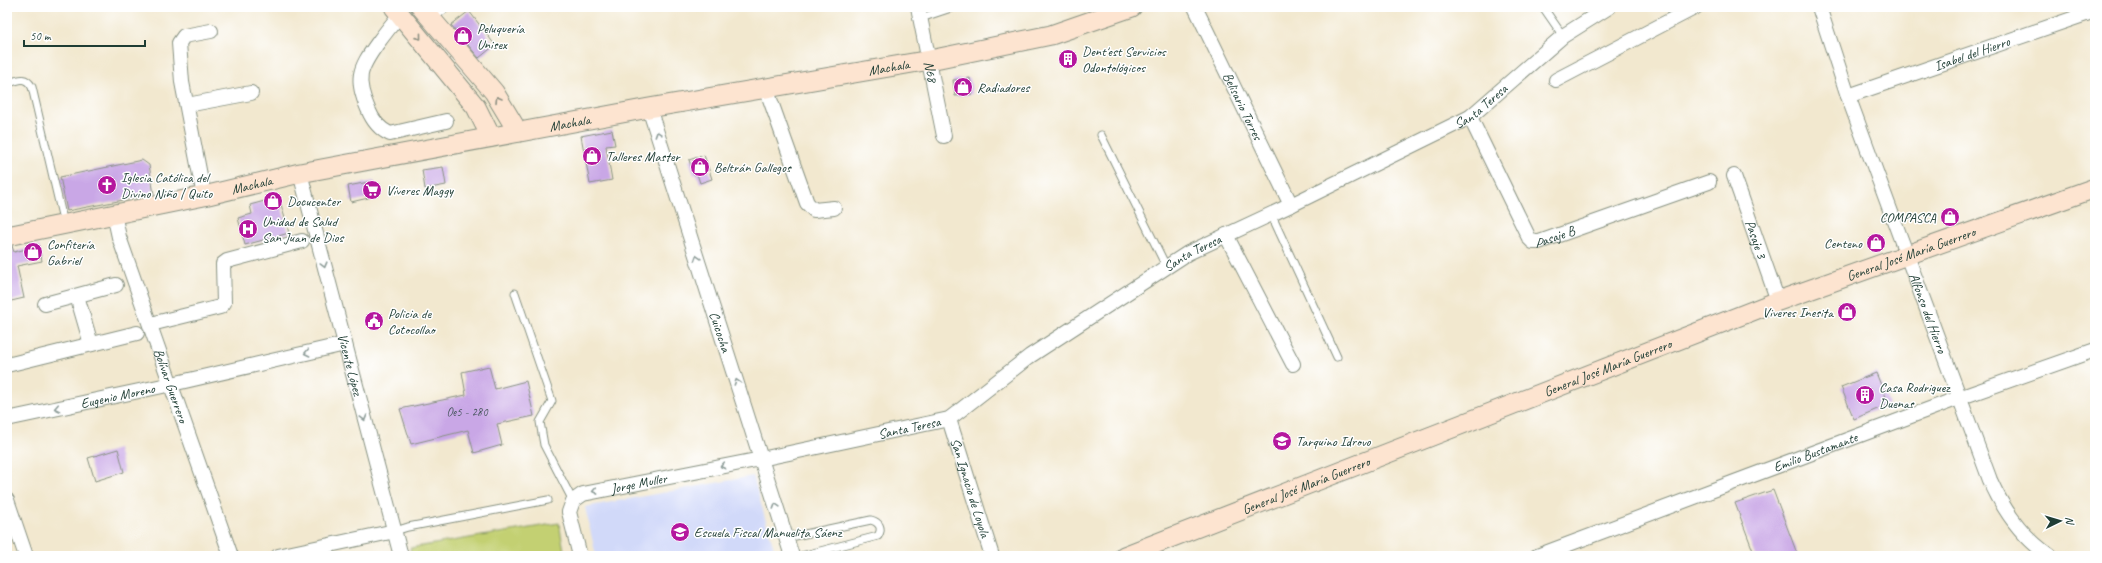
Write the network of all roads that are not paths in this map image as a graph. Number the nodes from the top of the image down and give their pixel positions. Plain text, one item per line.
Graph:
1 (954, 7) edge
2 (1132, 7) edge
3 (1195, 7) edge
4 (1543, 7) edge
5 (1609, 7) edge
6 (1696, 7) edge
7 (1819, 7) edge
8 (431, 10) edge
9 (397, 11) edge
10 (2095, 11) edge
11 (920, 12) edge
12 (211, 31) dead end
13 (1563, 36) junction
14 (930, 60) junction
15 (1556, 80) dead end
16 (7, 84) edge
17 (766, 88) junction
18 (251, 93) dead end
19 (1848, 96) junction
20 (187, 106) junction
21 (649, 108) junction
22 (1470, 117) junction
23 (446, 121) dead end
24 (518, 132) junction
25 (1101, 135) dead end
26 (944, 136) dead end
27 (491, 137) junction
28 (300, 173) junction
29 (1734, 176) dead end
30 (1710, 182) dead end
31 (2095, 188) edge
32 (204, 196) junction
33 (1291, 205) junction
34 (834, 208) dead end
35 (114, 214) junction
36 (1271, 214) junction
37 (64, 224) junction
38 (1226, 235) junction
39 (7, 236) edge
40 (302, 241) dead end
41 (1906, 254) junction
42 (1166, 266) junction
43 (116, 285) dead end
44 (515, 293) dead end
45 (77, 296) junction
46 (1778, 301) junction
47 (45, 304) dead end
48 (150, 324) junction
49 (137, 333) dead end
50 (91, 344) junction
51 (345, 344) junction
52 (2095, 350) edge
53 (1336, 357) dead end
54 (1293, 364) dead end
55 (7, 365) edge
56 (172, 384) junction
57 (1959, 398) junction
58 (7, 419) edge
59 (948, 419) junction
60 (761, 459) junction
61 (7, 500) edge
62 (548, 500) dead end
63 (573, 501) junction
64 (394, 531) junction
65 (786, 538) junction
66 (1543, 555) edge
67 (26, 556) edge
68 (231, 556) edge
69 (278, 556) edge
70 (401, 556) edge
71 (580, 556) edge
72 (792, 556) edge
73 (802, 556) edge
74 (992, 556) edge
75 (1124, 556) edge
76 (2050, 556) edge

1 - 11 lane
2 - 14 street, Machala
3 - 33 street, Belisario Torres
4 - 13 lane
5 - 13 street, Santa Teresa
6 - 15 street
7 - 19 street, Alfonso del Hierro
24 -> 8 street
9 - 23 street
9 -> 27 street
10 - 19 street, Isabel del Hierro
11 - 14 street, N68
12 - 20 street
13 - 22 street, Santa Teresa
14 - 17 street, Machala
14 - 26 street, N68
16 - 37 lane
17 - 21 street, Machala
17 - 34 street
18 - 20 street
19 - 41 street, Alfonso del Hierro
20 - 32 street
21 - 24 street, Machala
60 -> 21 street, Cuicocha
22 - 30 street, Pasaje B
22 - 33 street, Santa Teresa
24 - 27 street, Machala
25 - 42 lane
27 - 28 street, Machala
28 - 32 street, Machala
28 -> 51 street, Vicente López
29 - 46 street, Pasaje 3
31 - 41 street, General José María Guerrero
32 - 35 street, Machala
33 - 36 street, Santa Teresa
35 - 37 street, Machala
35 - 48 street, Bolívar Guerrero
36 - 38 street, Santa Teresa
36 - 53 lane
37 - 39 street, Machala
38 - 42 street, Santa Teresa
38 - 54 street
40 - 48 street
41 - 46 street, General José María Guerrero
41 - 57 street, Alfonso del Hierro
42 - 59 street, Santa Teresa
43 - 45 street
44 - 63 lane
45 - 47 street
45 - 50 street
46 - 75 street, General José María Guerrero
48 - 56 street, Bolívar Guerrero
49 - 50 street
50 - 55 street
51 -> 56 street, Eugenio Moreno
51 -> 64 street, Vicente López
52 - 57 street, Emilio Bustamante
56 -> 58 street, Eugenio Moreno
56 - 68 street, Bolívar Guerrero
57 - 66 street, Emilio Bustamante
57 - 76 street, Alfonso del Hierro
59 - 60 street, Santa Teresa
59 - 74 street, San Ignacio de Loyola
60 -> 63 street, Jorge Muller
65 -> 60 street, Cuicocha
61 - 67 street
62 - 64 lane
63 - 71 street
64 - 69 street
64 - 70 street, Vicente López
65 - 72 street, Cuicocha
65 - 73 lane

